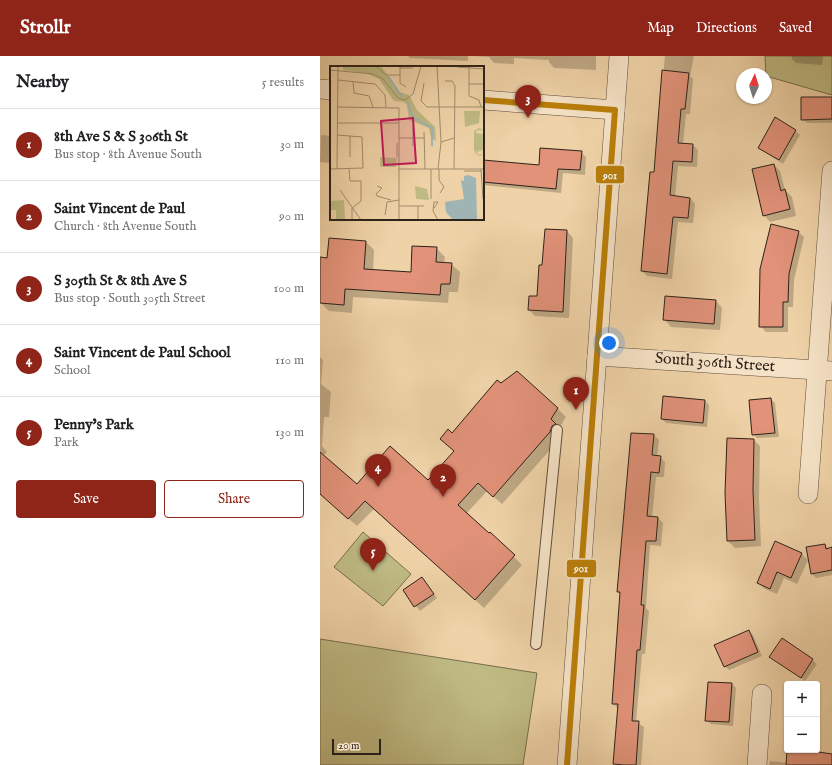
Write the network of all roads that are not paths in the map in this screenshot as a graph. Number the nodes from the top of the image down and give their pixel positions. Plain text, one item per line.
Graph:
1 (620, 56) edge
2 (320, 89) edge
3 (330, 90) edge
4 (484, 100) edge
5 (615, 110) junction
6 (832, 171) edge
7 (597, 356) junction
8 (825, 370) edge
9 (557, 430) dead end
10 (808, 494) dead end
11 (536, 644) dead end
12 (762, 694) dead end
13 (567, 765) edge
14 (758, 765) edge

1 - 5 street
2 - 3 street
4 - 5 street
5 - 7 street
6 - 8 street
7 - 8 street, South 306th Street
7 - 13 street
8 - 10 street
9 - 11 lane
12 - 14 street

